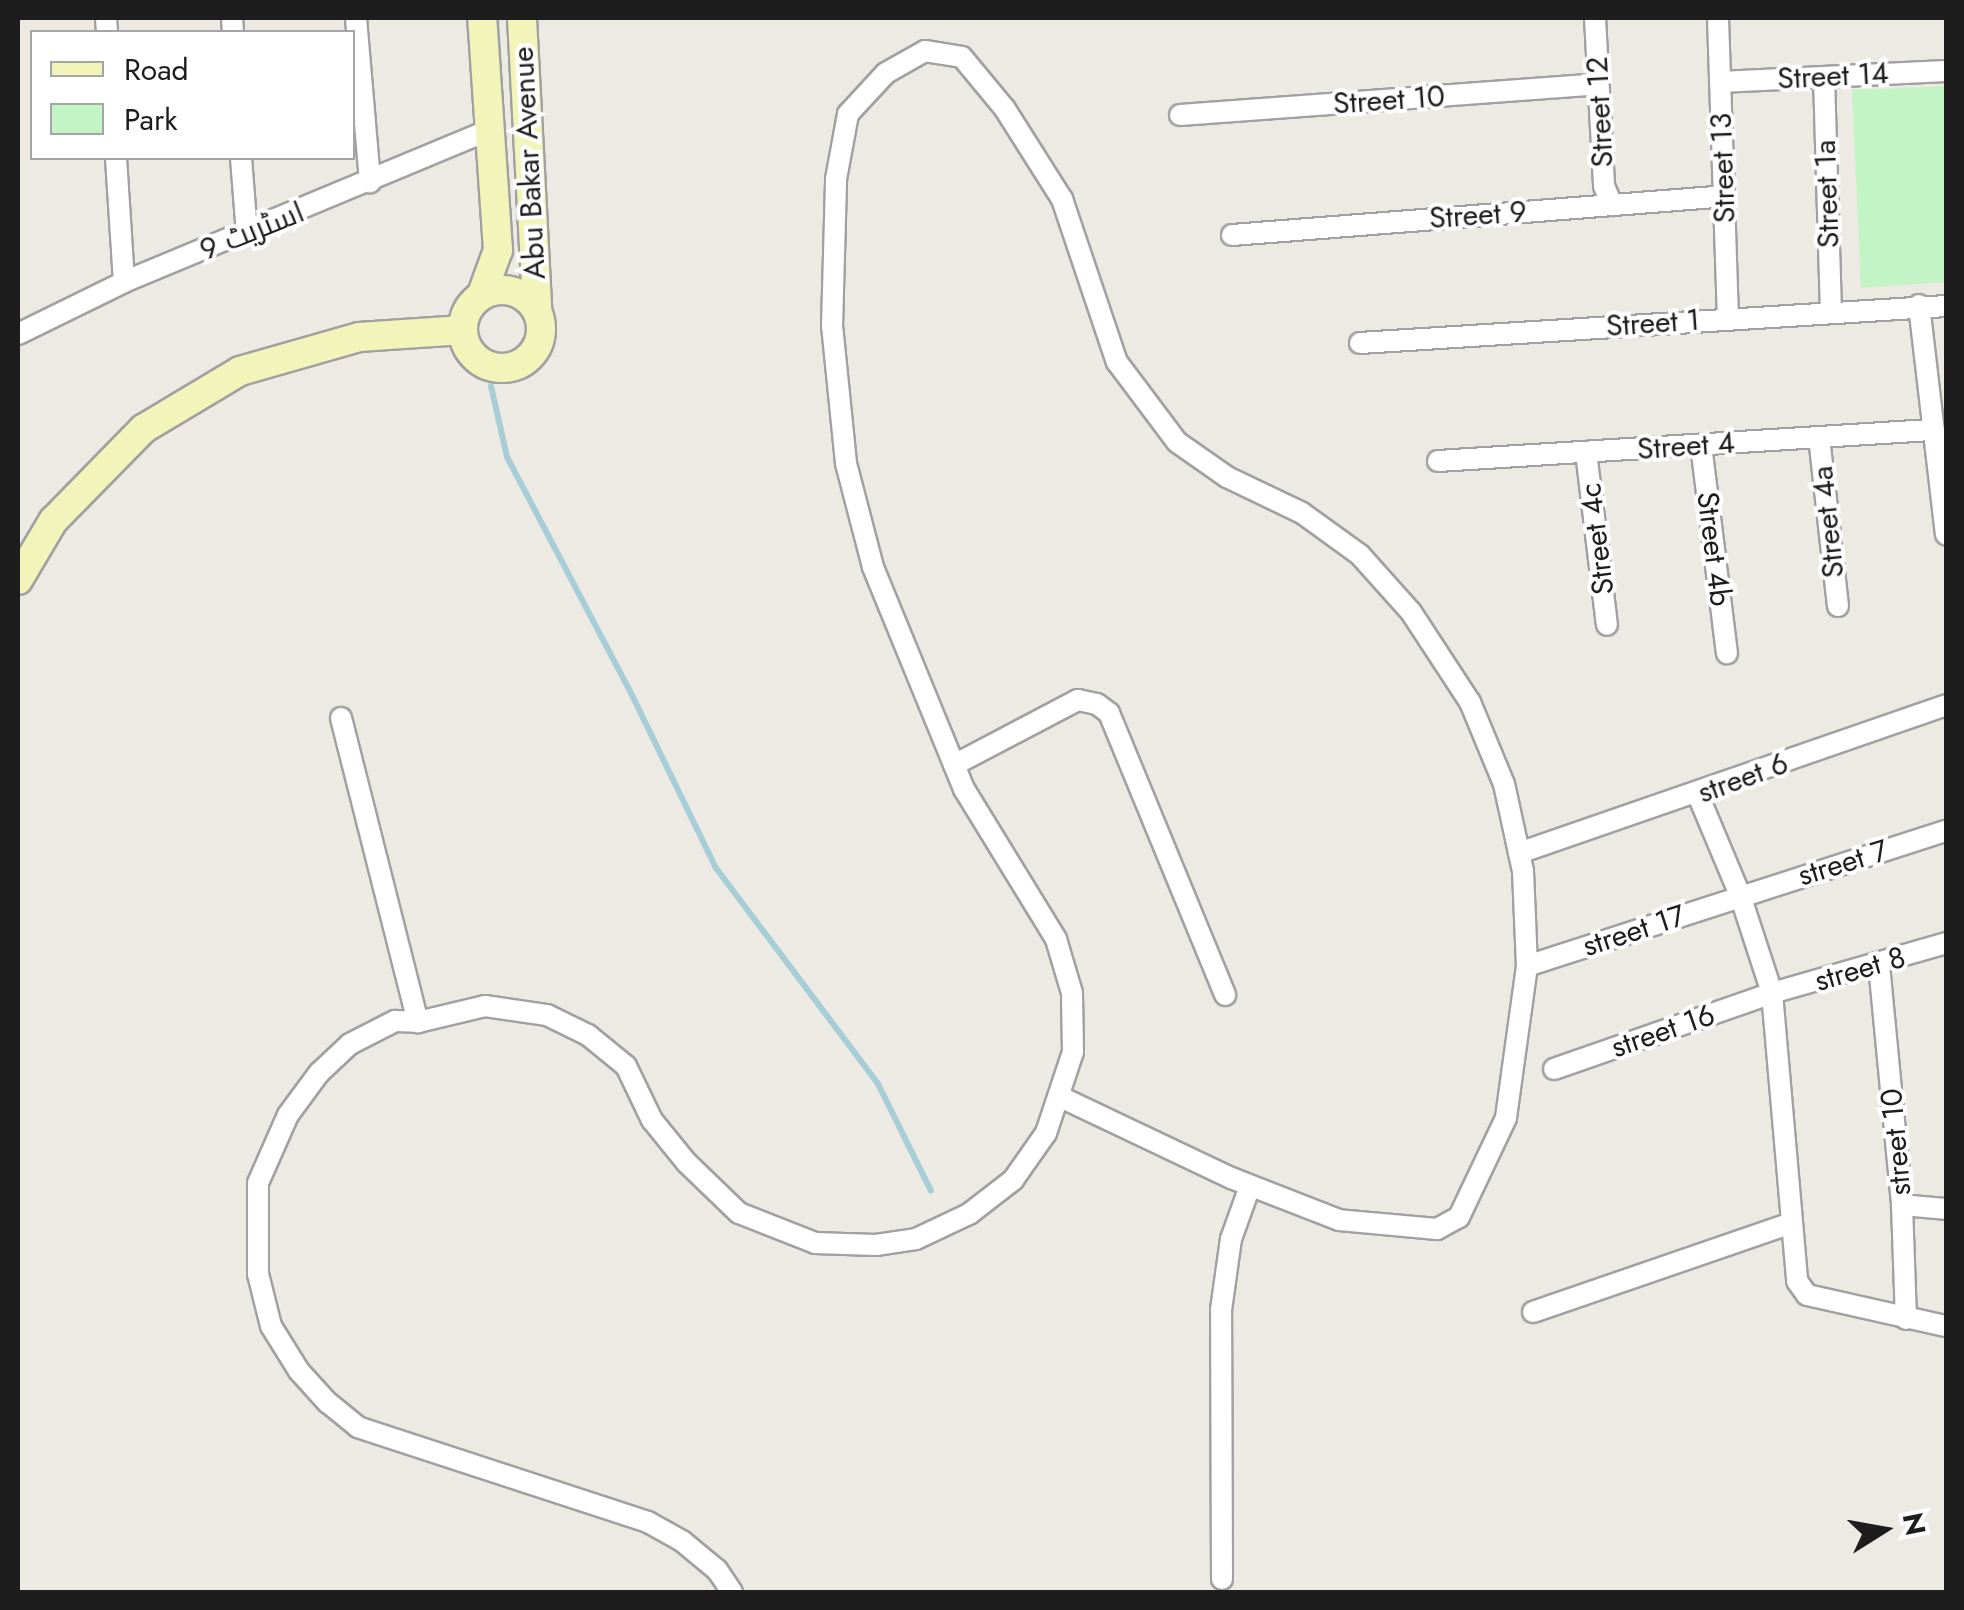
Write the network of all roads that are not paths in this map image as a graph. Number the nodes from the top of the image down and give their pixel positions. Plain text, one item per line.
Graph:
1 (356, 18) edge
2 (482, 18) edge
3 (522, 18) edge
4 (1594, 18) edge
5 (1718, 18) edge
6 (1946, 71) edge
7 (1824, 77) junction
8 (1720, 82) junction
9 (1598, 84) junction
10 (1180, 115) dead end
11 (488, 130) junction
12 (116, 160) edge
13 (241, 160) edge
14 (370, 182) junction
15 (1724, 196) junction
16 (1612, 205) junction
17 (246, 234) junction
18 (1232, 235) dead end
19 (124, 282) junction
20 (482, 294) junction
21 (1919, 305) junction
22 (1946, 306) edge
23 (537, 310) junction
24 (1830, 311) junction
25 (1728, 318) junction
26 (463, 330) junction
27 (18, 334) edge
28 (1360, 343) dead end
29 (1934, 430) junction
30 (1819, 438) junction
31 (1700, 445) junction
32 (1586, 452) junction
33 (1438, 462) dead end
34 (1946, 534) edge
35 (18, 580) edge
36 (1838, 606) dead end
37 (1607, 625) dead end
38 (1727, 654) dead end
39 (1946, 705) edge
40 (341, 718) dead end
41 (954, 765) junction
42 (1698, 795) junction
43 (1946, 831) edge
44 (1529, 850) junction
45 (1740, 896) junction
46 (1946, 943) edge
47 (1879, 965) junction
48 (1528, 966) junction
49 (1772, 994) junction
50 (1225, 996) dead end
51 (418, 1022) junction
52 (1554, 1069) dead end
53 (1058, 1096) junction
54 (1250, 1186) junction
55 (1902, 1205) junction
56 (1946, 1209) edge
57 (1789, 1224) junction
58 (1533, 1312) dead end
59 (1906, 1319) junction
60 (1946, 1326) edge
61 (1222, 1579) dead end
62 (732, 1592) edge

1 - 14 street
2 - 11 street, Abu Bakar Avenue
3 - 23 street, Abu Bakar Avenue
4 - 9 street, Street 12
5 - 8 street, Street 13
6 - 7 street, Street 14
7 - 8 street, Street 14
7 - 24 street, Street 1a
8 - 15 street, Street 13
9 - 10 street, Street 10
9 - 16 street, Street 12
11 - 14 street, اسٹریٹ 9
11 - 20 street, Abu Bakar Avenue
12 - 19 street
13 - 17 street
14 - 17 street, اسٹریٹ 9
15 - 16 street, Street 9
15 - 25 street, Street 13
16 - 18 street, Street 9
17 - 19 street, اسٹریٹ 9
19 - 27 street, اسٹریٹ 9
20 - 23 street
20 - 26 street
21 - 22 street, Street 1
21 - 24 street, Street 1
21 - 29 street
23 - 26 street
24 - 25 street, Street 1
25 - 28 street, Street 1
26 - 35 street
29 - 30 street, Street 4
29 - 34 street
30 - 31 street, Street 4
30 - 36 street, Street 4a
31 - 32 street, Street 4
31 - 38 street, Street 4b
32 - 33 street, Street 4
32 - 37 street, Street 4c
39 - 42 street, street 6
40 - 51 street
41 - 44 street
41 - 50 street
41 - 53 street
42 - 44 street, street 6
42 - 45 street
43 - 45 street, street 7
44 - 48 street
45 - 48 street, street 17
45 - 49 street
46 - 47 street, street 8
47 - 49 street, street 8
47 - 55 street, street 10
48 - 54 street
49 - 52 street, street 16
49 - 57 street
51 - 53 street
51 - 62 street
53 - 54 street
54 - 61 street
55 - 56 street
55 - 59 street, street 10
57 - 58 street
57 - 59 street
59 - 60 street

